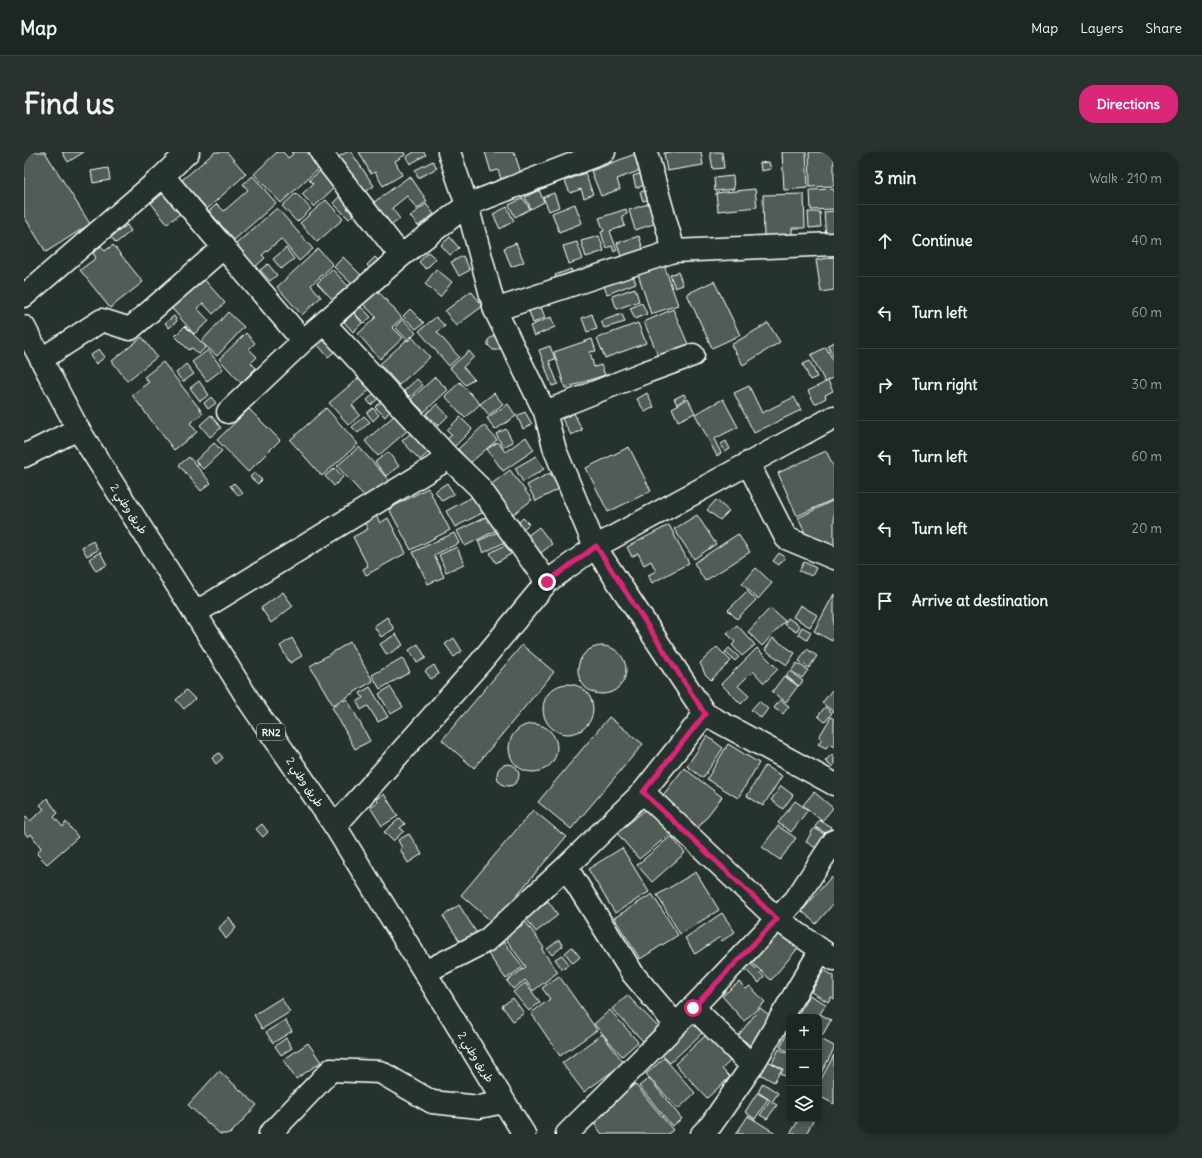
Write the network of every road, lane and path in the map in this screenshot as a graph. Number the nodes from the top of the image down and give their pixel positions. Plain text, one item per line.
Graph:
1 (188, 152) edge
2 (321, 152) edge
3 (449, 152) edge
4 (646, 152) edge
5 (597, 153) edge
6 (163, 176) junction
7 (467, 205) junction
8 (834, 244) edge
9 (224, 247) junction
10 (674, 251) junction
11 (401, 256) junction
12 (24, 296) edge
13 (495, 310) junction
14 (324, 323) junction
15 (24, 327) edge
16 (303, 341) junction
17 (694, 355) dead end
18 (42, 359) junction
19 (228, 412) dead end
20 (545, 412) junction
21 (834, 417) edge
22 (78, 429) junction
23 (24, 456) edge
24 (449, 458) junction
25 (748, 463) junction
26 (596, 546) junction
27 (833, 557) edge
28 (547, 582) junction
29 (195, 613) junction
30 (705, 714) junction
31 (834, 784) edge
32 (643, 792) junction
33 (335, 826) junction
34 (834, 841) edge
35 (566, 867) junction
36 (777, 919) junction
37 (828, 955) edge
38 (424, 972) junction
39 (693, 1008) junction
40 (676, 1025) junction
41 (752, 1066) junction
42 (504, 1102) junction
43 (270, 1134) edge
44 (524, 1134) edge
45 (567, 1134) edge
46 (702, 1134) edge

1 - 6 main road
2 - 11 main road
3 - 7 main road
4 - 10 main road
5 - 7 main road
6 - 9 main road
6 - 12 main road
7 - 11 main road
7 - 13 main road
8 - 10 main road
9 - 16 main road
9 - 18 main road
10 - 13 main road
11 - 14 main road
13 - 20 main road
14 - 16 main road
14 - 24 main road
15 - 18 main road, طريق وطني 2 / RN2
16 - 19 main road
17 - 20 main road
18 - 22 main road, طريق وطني 2 / RN2
20 - 26 main road
21 - 25 main road
22 - 23 main road
22 - 29 main road, طريق وطني 2 / RN2
24 - 28 main road
24 - 29 main road
25 - 26 main road
25 - 27 main road
26 - 28 main road
26 - 30 main road
28 - 33 main road
29 - 33 main road, طريق وطني 2 / RN2
30 - 31 main road
30 - 32 main road
32 - 35 main road
32 - 36 main road
33 - 38 main road, طريق وطني 2 / RN2
34 - 36 main road
35 - 38 main road
35 - 40 main road
36 - 37 main road
36 - 39 main road
37 - 41 main road
38 - 42 main road, طريق وطني 2 / RN2
39 - 40 main road
39 - 41 main road
40 - 45 main road
41 - 46 main road
42 - 43 main road
42 - 44 main road, طريق وطني 2 / RN2

